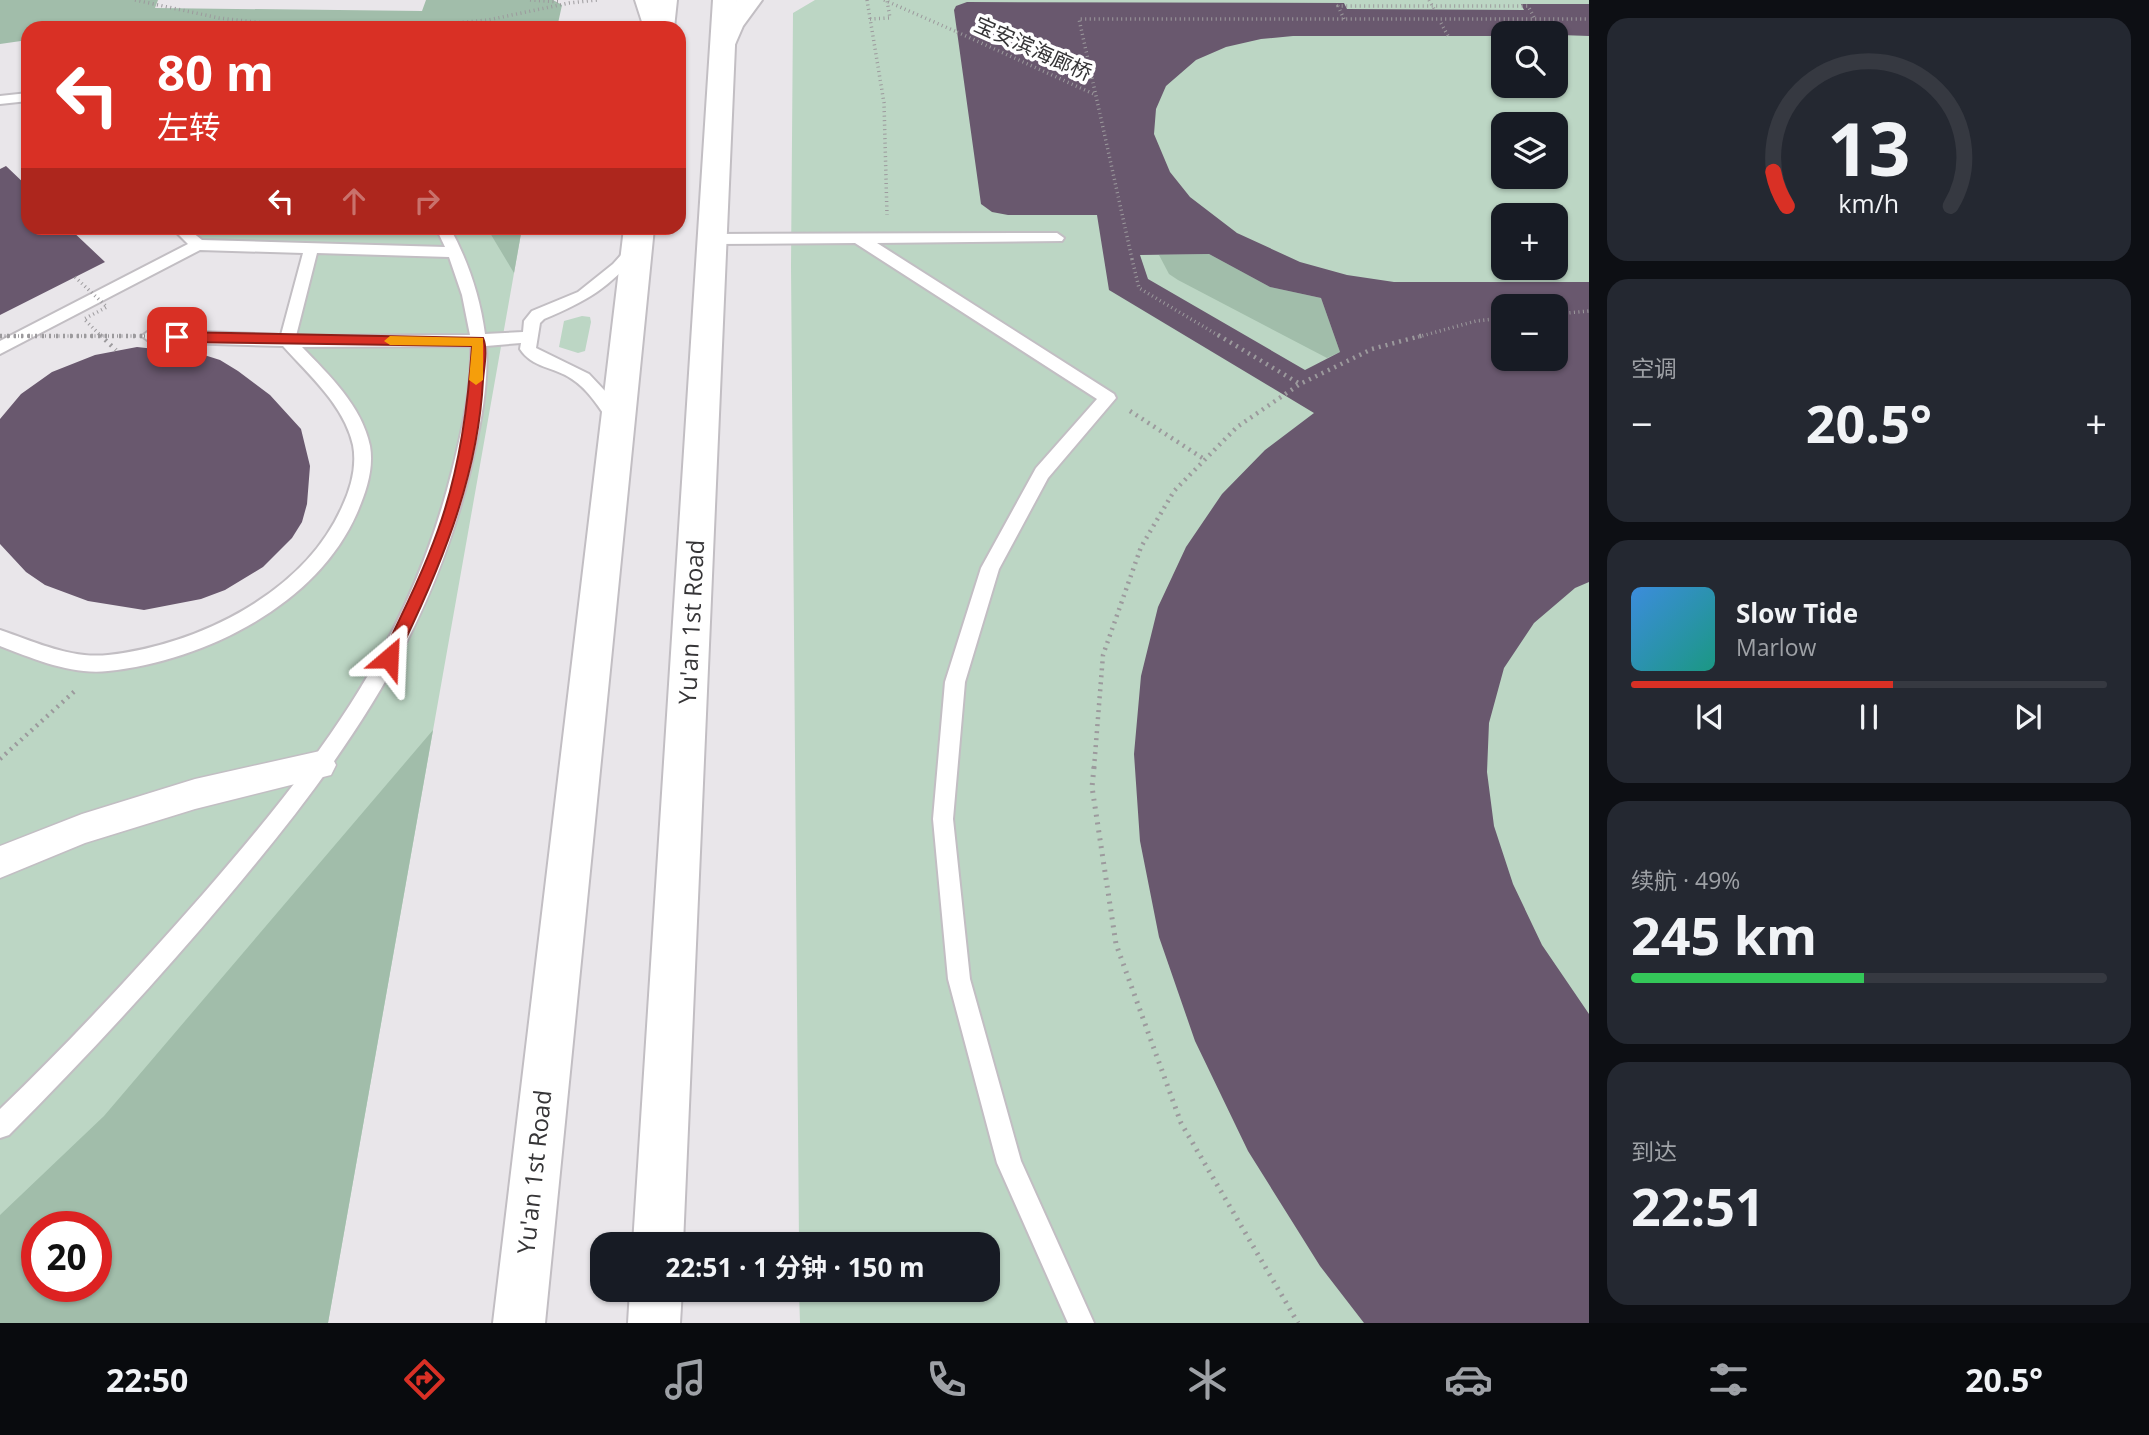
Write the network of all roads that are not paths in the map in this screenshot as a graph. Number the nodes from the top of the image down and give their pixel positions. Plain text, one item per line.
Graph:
1 (647, 0) edge
2 (665, 0) edge
3 (725, 0) edge
4 (750, 0) edge
5 (656, 21) edge
6 (660, 21) edge
7 (724, 44) junction
8 (21, 98) edge
9 (0, 100) edge
10 (187, 235) edge
11 (447, 235) edge
12 (638, 237) edge
13 (1057, 238) dead end
14 (713, 239) junction
15 (859, 239) junction
16 (198, 245) junction
17 (311, 249) junction
18 (456, 252) junction
19 (150, 336) road end
20 (529, 337) junction
21 (287, 341) junction
22 (478, 341) junction
23 (0, 348) edge
24 (618, 423) junction
25 (0, 638) edge
26 (320, 765) junction
27 (0, 862) edge
28 (0, 1126) edge
29 (659, 1232) edge
30 (655, 1302) edge
31 (519, 1323) edge
32 (654, 1323) edge
33 (1080, 1323) edge

1 - 5 main road
2 - 6 main road
3 - 7 main road, Yu'an 1st Road
4 - 7 main road
7 - 14 main road, Yu'an 1st Road
8 - 9 lane
10 - 16 lane
11 - 18 lane
12 - 20 lane
12 - 24 main road, Yu'an 1st Road
13 - 15 lane
14 - 15 lane
14 - 29 main road, Yu'an 1st Road
15 - 33 lane
16 - 17 lane
16 - 23 lane
17 - 18 lane
17 - 21 lane
18 - 22 lane
19 - 21 lane
20 - 22 lane
20 - 24 lane
21 - 22 lane
21 - 25 lane
22 - 26 lane
24 - 31 main road, Yu'an 1st Road
26 - 27 street
26 - 28 lane
30 - 32 main road

